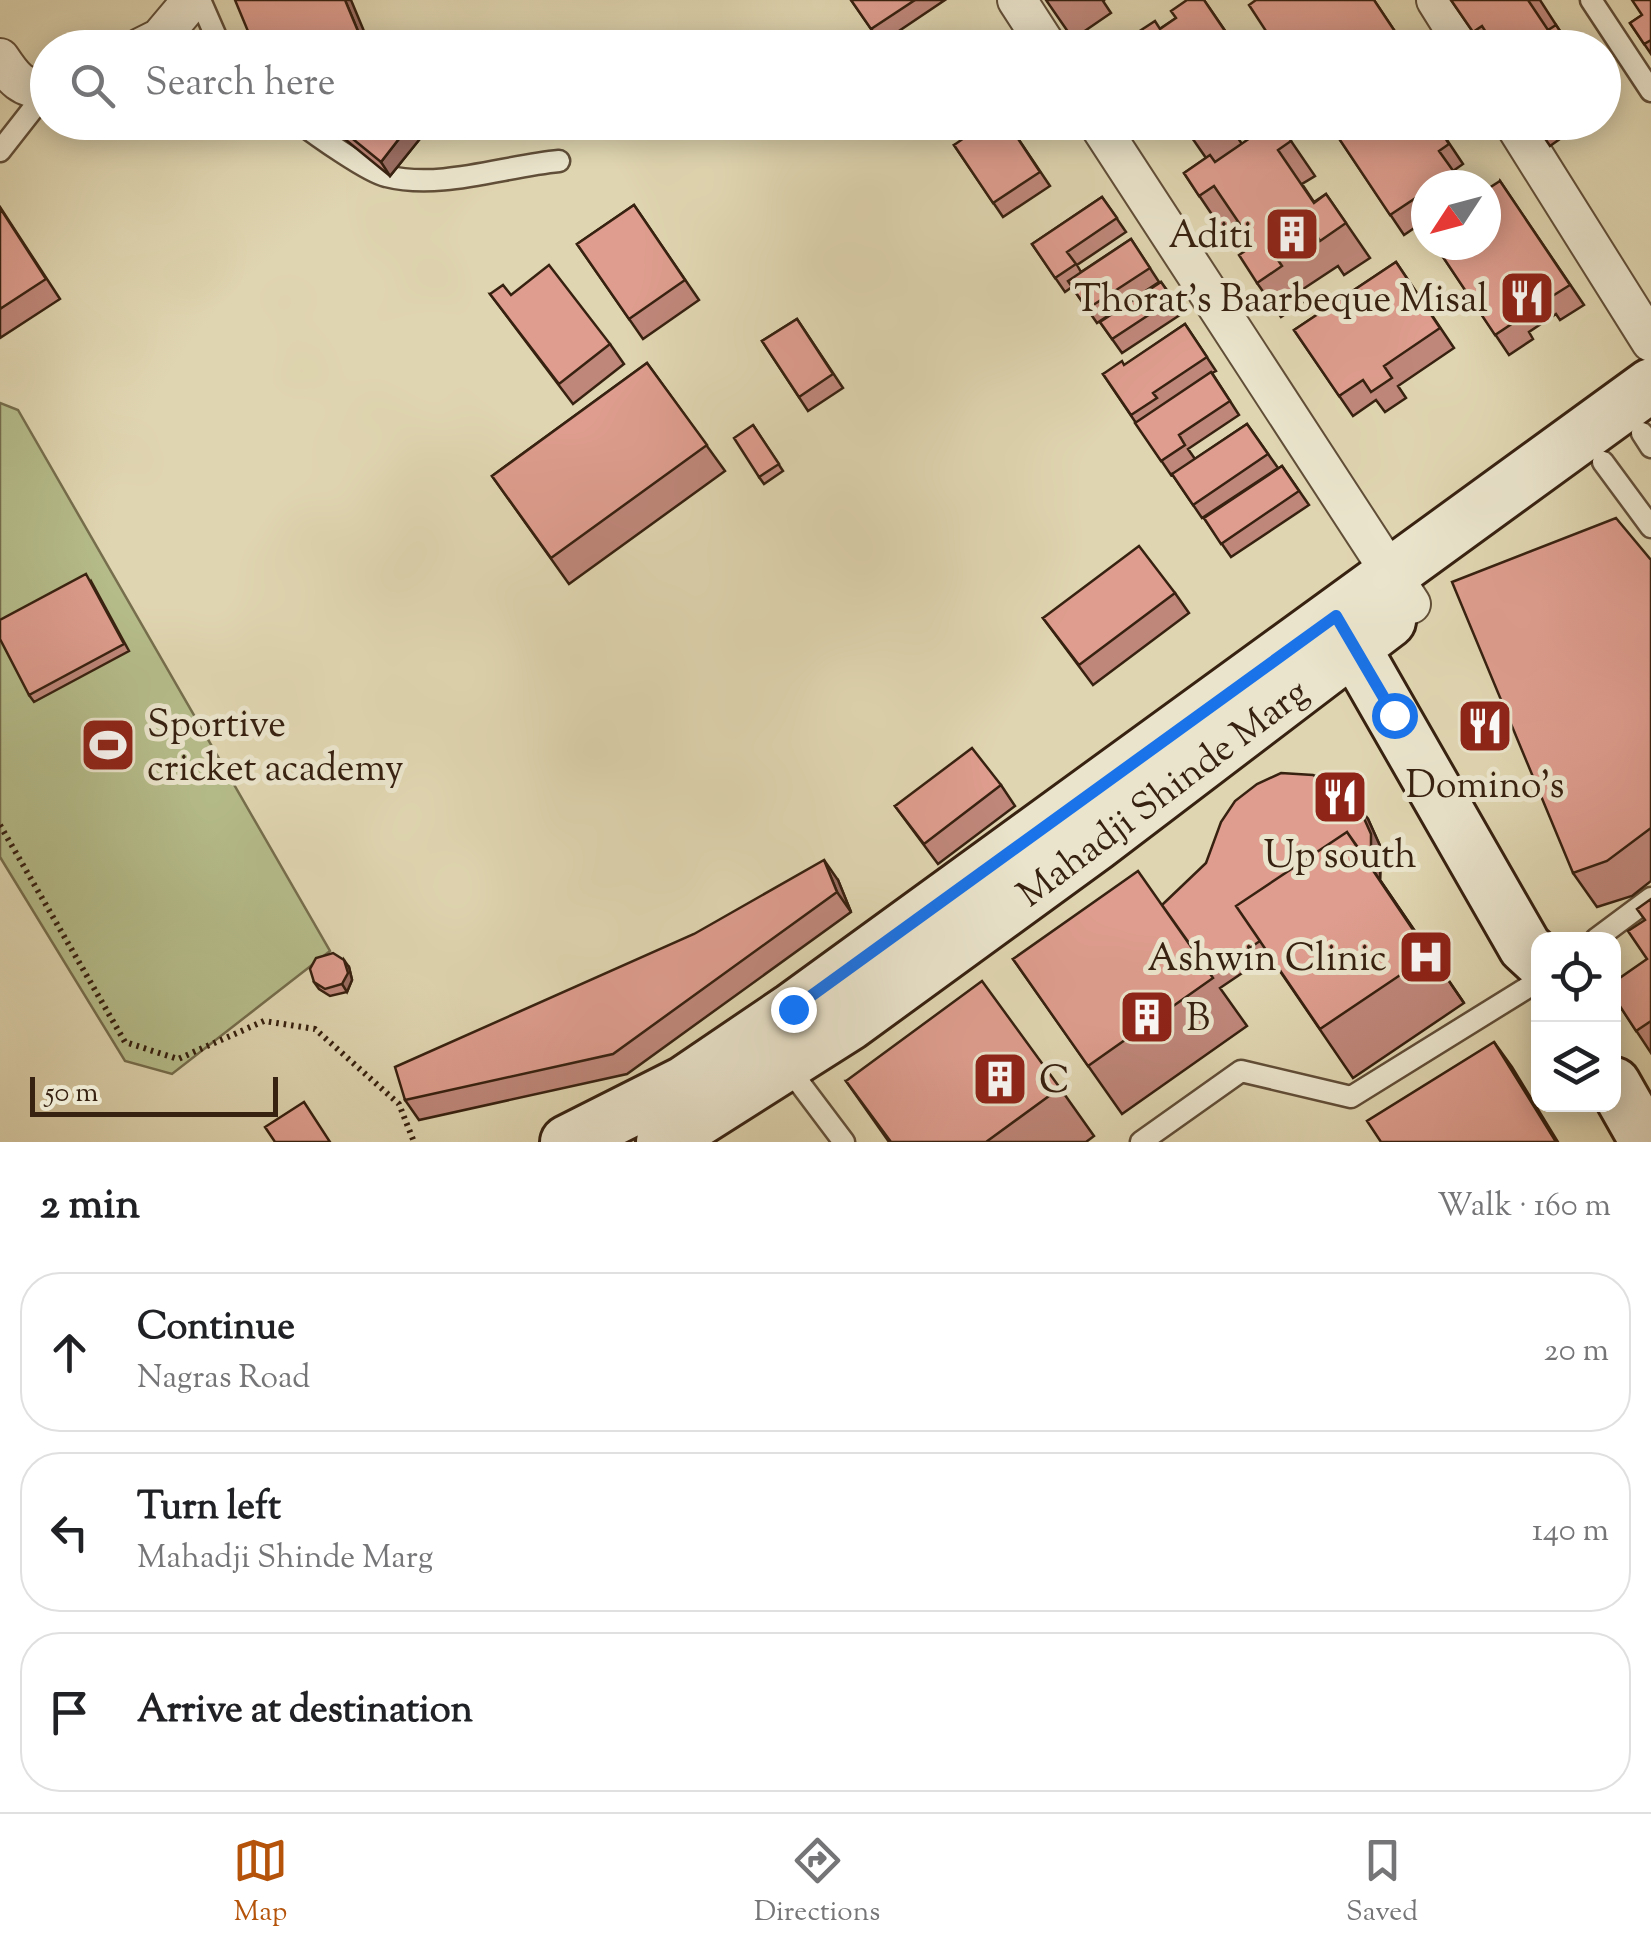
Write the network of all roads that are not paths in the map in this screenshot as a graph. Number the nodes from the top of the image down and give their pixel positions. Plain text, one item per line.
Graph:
1 (192, 0) edge
2 (200, 0) edge
3 (1016, 0) edge
4 (1436, 0) edge
5 (1591, 0) edge
6 (167, 30) edge
7 (213, 30) edge
8 (1036, 30) edge
9 (1455, 30) edge
10 (1611, 30) edge
11 (1621, 46) edge
12 (0, 58) edge
13 (30, 89) edge
14 (1651, 91) edge
15 (30, 112) edge
16 (327, 140) edge
17 (1106, 140) edge
18 (1524, 140) edge
19 (0, 152) edge
20 (559, 161) dead end
21 (1651, 342) edge
22 (1640, 431) edge
23 (1651, 527) edge
24 (1372, 611) junction
25 (1651, 898) edge
26 (1550, 932) edge
27 (1606, 932) edge
28 (1531, 953) edge
29 (1531, 985) edge
30 (786, 1064) junction
31 (1621, 1096) edge
32 (672, 1113) edge
33 (567, 1142) edge
34 (844, 1142) edge
35 (1141, 1142) edge
36 (1647, 1142) edge

1 - 6 street
2 - 7 lane
3 - 8 street
4 - 9 street
5 - 10 lane
11 - 14 lane
12 - 13 street
15 - 19 lane
16 - 20 lane
17 - 24 street
18 - 21 street
22 - 23 lane
22 - 24 main road, Mahadji Shinde Marg
22 - 24 main road, Mahadji Shinde Marg
24 - 26 main road
24 - 28 main road
24 - 30 main road, Mahadji Shinde Marg
24 - 32 main road, Mahadji Shinde Marg
25 - 27 lane
29 - 35 lane
30 - 32 main road, Mahadji Shinde Marg
30 - 34 lane
31 - 36 main road
32 - 33 main road

